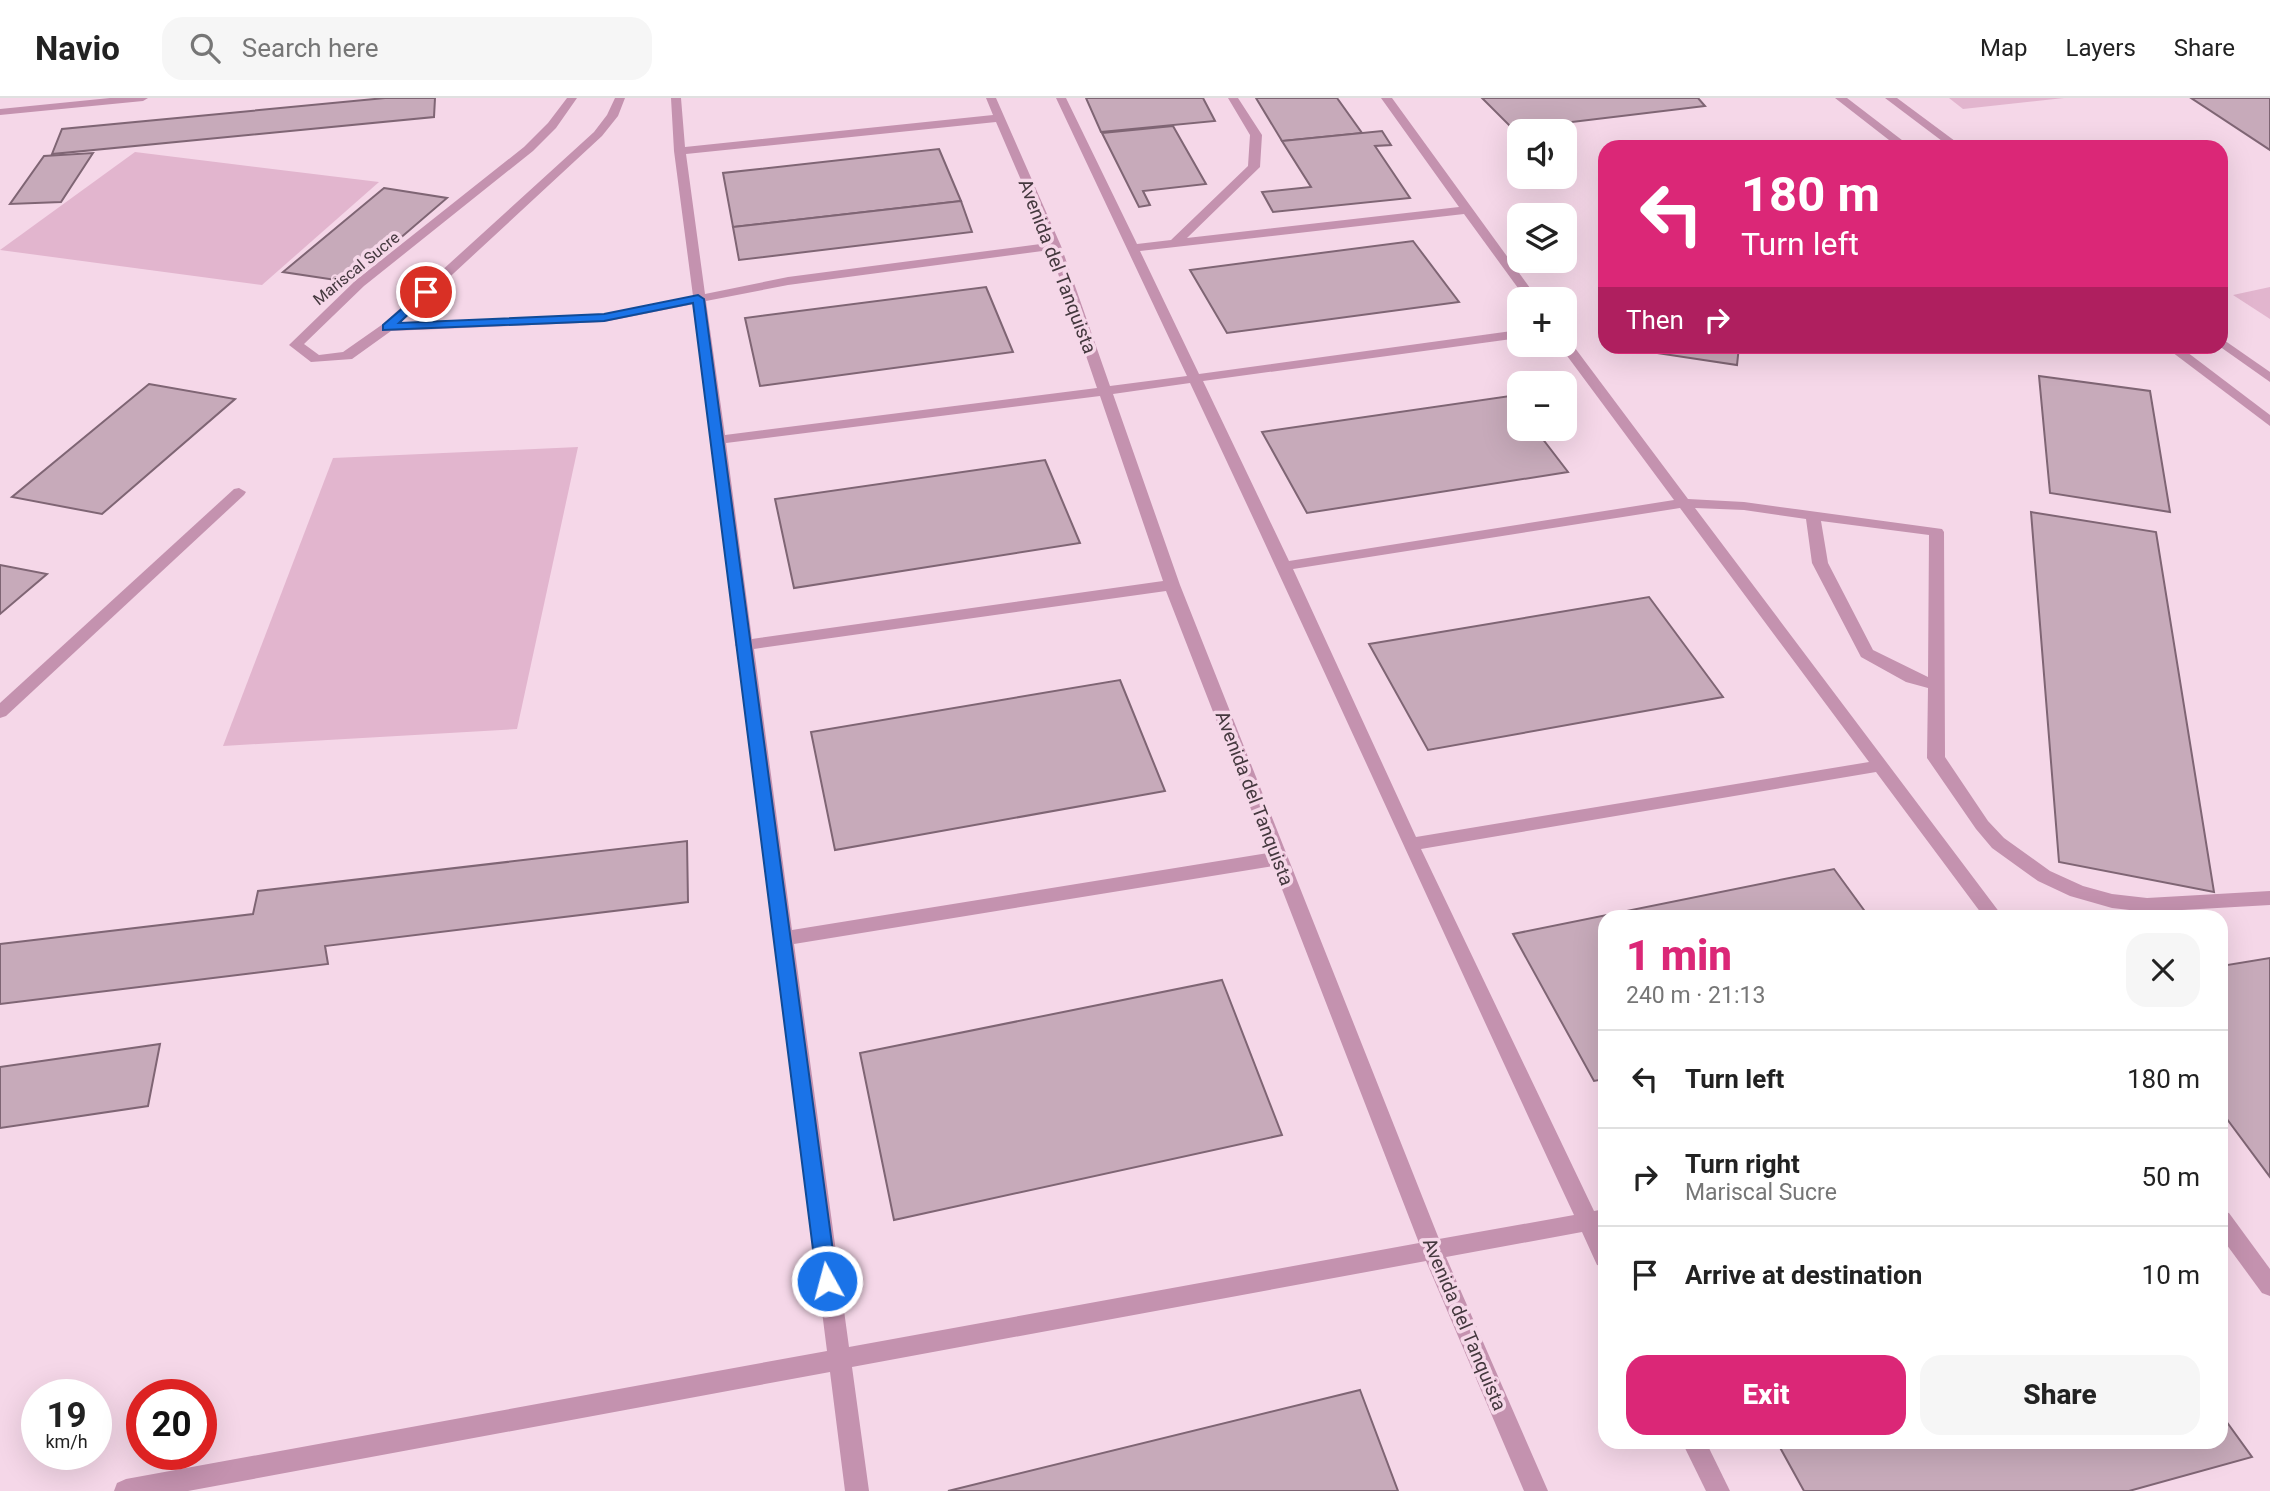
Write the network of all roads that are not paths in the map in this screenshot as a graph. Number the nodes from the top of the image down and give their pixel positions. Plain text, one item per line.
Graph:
1 (143, 98) edge
2 (572, 98) edge
3 (620, 98) edge
4 (676, 98) edge
5 (991, 98) edge
6 (1061, 98) edge
7 (1233, 98) edge
8 (1386, 98) edge
9 (1840, 98) edge
10 (1890, 98) edge
11 (0, 112) edge
12 (1000, 118) junction
13 (1896, 140) edge
14 (1947, 140) edge
15 (680, 151) junction
16 (1465, 210) junction
17 (1175, 243) junction
18 (1055, 246) junction
19 (1133, 248) junction
20 (1523, 287) edge
21 (698, 299) junction
22 (388, 327) junction
23 (1507, 336) edge
24 (2228, 347) edge
25 (2181, 354) edge
26 (1574, 357) edge
27 (1195, 377) junction
28 (2270, 378) edge
29 (1104, 391) junction
30 (2270, 422) edge
31 (717, 440) junction
32 (239, 492) dead end
33 (1684, 503) junction
34 (1813, 516) junction
35 (1284, 566) junction
36 (1172, 584) junction
37 (743, 645) junction
38 (1936, 685) junction
39 (0, 712) edge
40 (1880, 766) junction
41 (1410, 844) junction
42 (1279, 858) junction
43 (2270, 898) edge
44 (1989, 910) edge
45 (782, 939) junction
46 (1596, 1220) edge
47 (2228, 1229) edge
48 (1433, 1252) junction
49 (2270, 1286) edge
50 (837, 1360) junction
51 (1698, 1449) edge
52 (126, 1491) edge
53 (857, 1491) edge
54 (1536, 1491) edge
55 (1718, 1491) edge

1 - 11 lane
2 - 22 lane, Mariscal Sucre
3 - 22 lane, Mariscal Sucre
4 - 15 lane
5 - 12 lane, Avenida del Tanquista
6 - 19 lane
7 - 17 lane
8 - 16 lane
9 - 13 lane
10 - 14 lane
12 - 15 lane
12 - 18 lane, Avenida del Tanquista
15 - 21 lane
16 - 17 lane
16 - 20 lane
17 - 19 lane
18 - 21 lane
18 - 29 lane, Avenida del Tanquista
19 - 27 lane
21 - 22 lane
21 - 31 lane
23 - 27 lane
24 - 28 lane
25 - 30 lane
26 - 33 lane
27 - 29 lane
27 - 35 lane
29 - 31 lane
29 - 36 lane, Avenida del Tanquista
31 - 37 lane
32 - 39 lane
33 - 34 lane
33 - 35 lane
33 - 40 lane
34 - 38 lane
34 - 38 lane
35 - 41 lane
36 - 37 lane
36 - 42 lane, Avenida del Tanquista
37 - 45 lane
38 - 43 lane
40 - 41 lane
40 - 44 lane
41 - 46 lane
42 - 45 lane
42 - 48 lane, Avenida del Tanquista
45 - 50 lane
46 - 48 lane
47 - 49 lane
48 - 50 lane
48 - 54 lane, Avenida del Tanquista
50 - 52 lane
50 - 53 lane
51 - 55 lane

